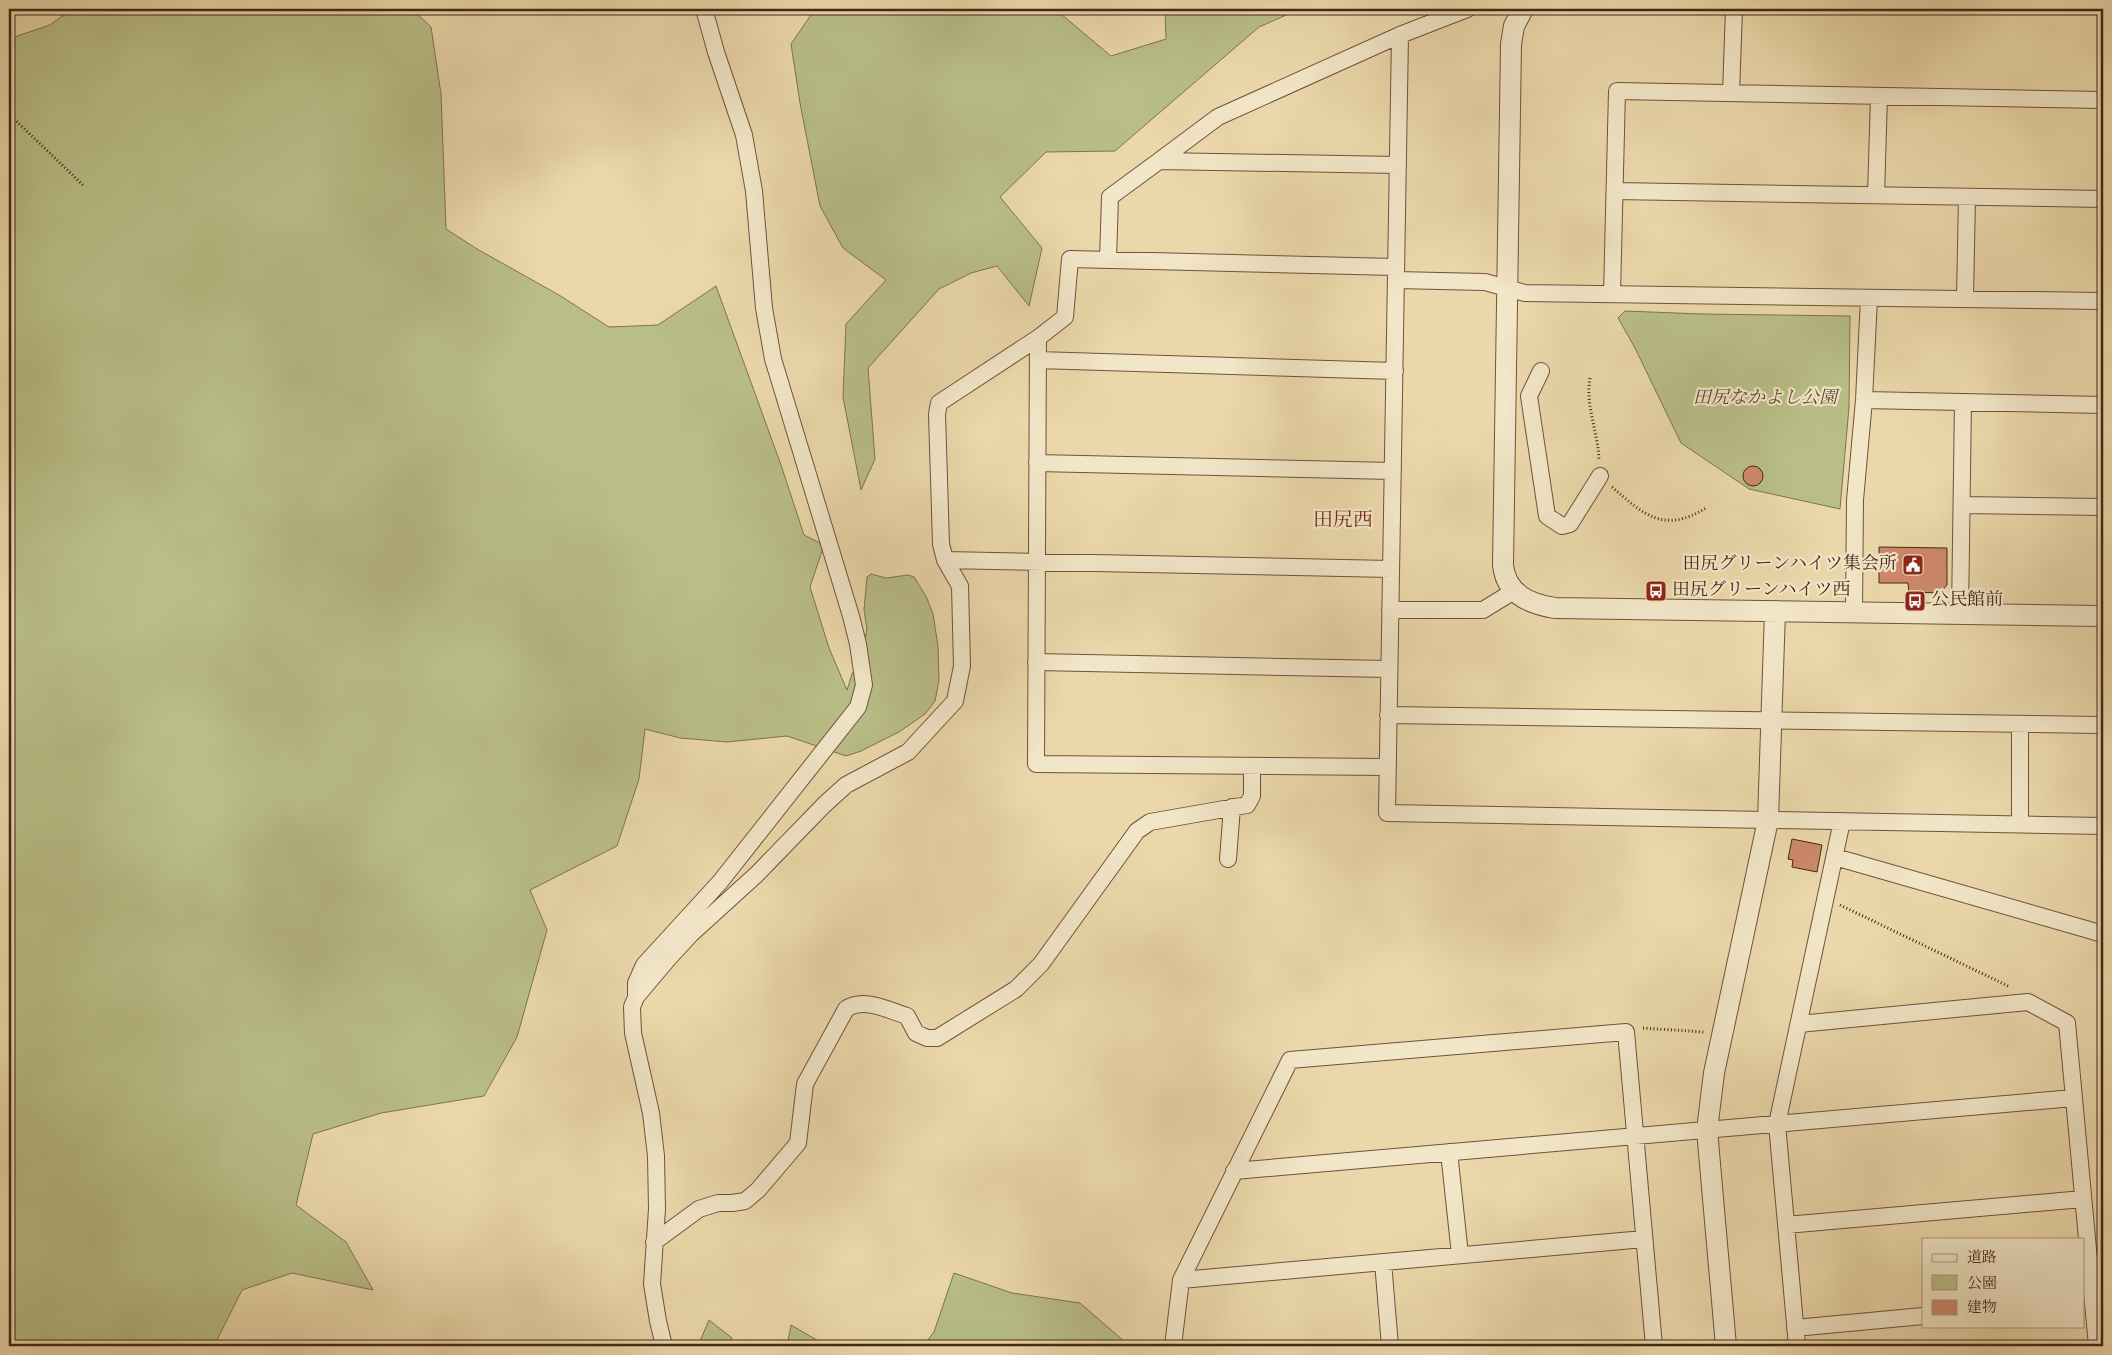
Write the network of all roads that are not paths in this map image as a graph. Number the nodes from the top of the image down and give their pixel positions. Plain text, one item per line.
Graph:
1 (704, 9) edge
2 (1467, 9) edge
3 (1523, 9) edge
4 (1734, 9) edge
5 (1400, 36) junction
6 (1732, 93) junction
7 (1879, 96) junction
8 (2103, 100) edge
9 (1159, 161) junction
10 (1398, 165) junction
11 (1616, 191) junction
12 (1876, 195) junction
13 (1967, 197) junction
14 (2103, 199) edge
15 (1108, 260) junction
16 (1396, 273) junction
17 (1507, 288) junction
18 (1612, 294) junction
19 (1869, 298) junction
20 (1965, 299) junction
21 (2103, 301) edge
22 (1038, 338) junction
23 (1038, 360) junction
24 (1394, 371) junction
25 (1541, 371) dead end
26 (1864, 400) junction
27 (1963, 402) junction
28 (2103, 405) edge
29 (1037, 463) junction
30 (1393, 470) junction
31 (1600, 476) road end
32 (1962, 505) junction
33 (2103, 507) edge
34 (945, 560) junction
35 (1037, 562) junction
36 (1391, 569) junction
37 (1514, 591) junction
38 (1390, 610) junction
39 (1774, 611) junction
40 (1854, 612) junction
41 (1960, 613) junction
42 (2103, 616) edge
43 (1036, 662) junction
44 (1389, 669) junction
45 (1388, 714) junction
46 (1771, 720) junction
47 (2020, 724) junction
48 (2103, 725) edge
49 (1252, 766) junction
50 (1388, 767) junction
51 (1232, 807) junction
52 (1768, 820) junction
53 (1842, 821) junction
54 (2020, 824) junction
55 (2103, 826) edge
56 (1835, 857) junction
57 (1228, 859) dead end
58 (2103, 934) edge
59 (636, 997) junction
60 (1799, 1024) junction
61 (2074, 1098) junction
62 (1777, 1124) junction
63 (1707, 1130) junction
64 (1635, 1136) junction
65 (1449, 1152) junction
66 (1234, 1171) junction
67 (2083, 1199) junction
68 (1786, 1225) junction
69 (1644, 1239) junction
70 (654, 1242) junction
71 (1460, 1255) junction
72 (1383, 1262) junction
73 (1181, 1280) junction
74 (2093, 1302) edge
75 (1922, 1316) edge
76 (1795, 1328) junction
77 (664, 1346) edge
78 (1173, 1346) edge
79 (1390, 1346) edge
80 (1650, 1346) edge
81 (1654, 1346) edge
82 (1726, 1346) edge
83 (1797, 1346) edge
84 (2097, 1346) edge

1 - 59 street
2 - 5 street
3 - 17 street
4 - 6 street
5 - 9 street
5 - 10 street
6 - 7 street
6 - 11 street
7 - 8 street
7 - 12 street
9 - 10 street
9 - 15 street
10 - 16 street
11 - 12 street
11 - 18 street
12 - 13 street
13 - 14 street
13 - 20 street
15 - 16 street
15 - 22 street
16 - 17 street
16 - 24 street
17 - 18 street
17 - 37 street
18 - 19 street
19 - 20 street
19 - 26 street
20 - 21 street
22 - 23 street
22 - 34 street
23 - 24 street
23 - 29 street
24 - 30 street
25 - 31 street
26 - 27 street
26 - 40 street
27 - 28 street
27 - 32 street
29 - 30 street
29 - 35 street
30 - 36 street
32 - 33 street
32 - 41 street
34 - 35 street
34 - 59 street
35 - 36 street
35 - 43 street
36 - 38 street
37 - 38 street
37 - 39 street
38 - 44 street
39 - 40 street
39 - 46 street
40 - 41 street
41 - 42 street
43 - 44 street
43 - 49 street
44 - 45 street
45 - 46 street
45 - 50 street
46 - 47 street
46 - 52 street
47 - 48 street
47 - 54 street
49 - 50 street
49 - 51 street
50 - 52 street
51 - 57 street
51 - 70 street
52 - 53 street
52 - 63 street
53 - 54 street
53 - 56 street
54 - 55 street
56 - 58 street
56 - 60 street
59 - 70 street
60 - 61 street
60 - 62 street
61 - 62 street
61 - 67 street
62 - 63 street
62 - 68 street
63 - 64 street
63 - 82 street
64 - 65 street
64 - 66 street
64 - 69 street
65 - 66 street
65 - 71 street
66 - 73 street
67 - 68 street
67 - 74 street
68 - 76 street
69 - 71 street
69 - 81 street
70 - 77 street
71 - 72 street
72 - 73 street
72 - 79 street
73 - 78 street
74 - 84 street
75 - 76 street
76 - 83 street
80 - 81 street

